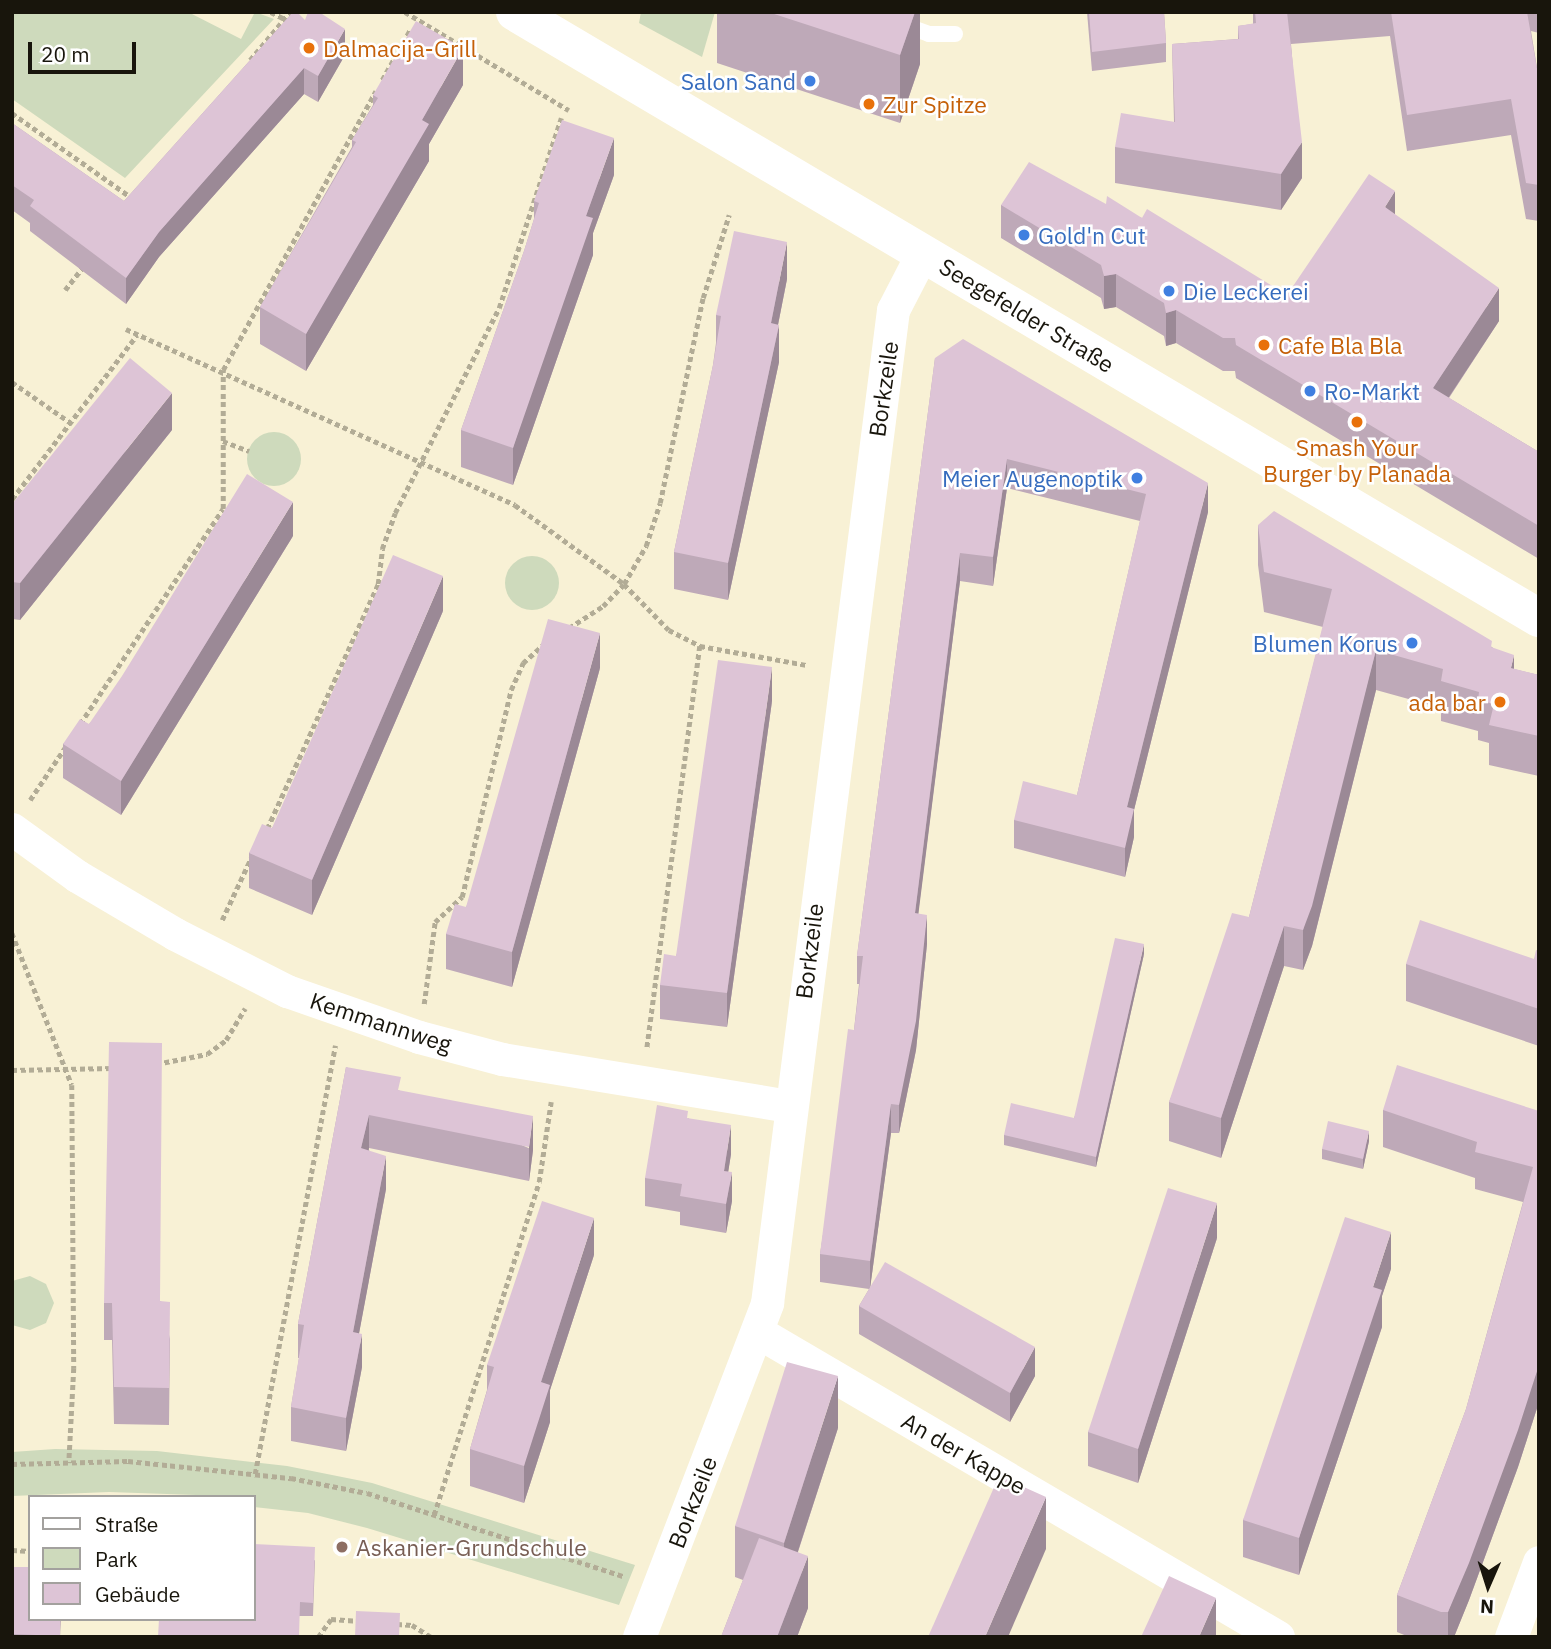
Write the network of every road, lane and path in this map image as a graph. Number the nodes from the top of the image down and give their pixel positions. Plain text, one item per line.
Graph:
1 (271, 12) edge
2 (290, 12) edge
3 (405, 12) edge
4 (515, 12) edge
5 (868, 12) edge
6 (285, 19) junction
7 (555, 24) edge
8 (410, 30) edge
9 (955, 34) dead end
10 (240, 72) edge
11 (569, 110) dead end
12 (12, 113) edge
13 (561, 118) edge
14 (142, 188) edge
15 (134, 199) junction
16 (125, 210) edge
17 (729, 215) dead end
18 (923, 252) junction
19 (82, 268) edge
20 (65, 290) dead end
21 (126, 329) dead end
22 (137, 335) junction
23 (223, 370) junction
24 (12, 382) edge
25 (71, 423) junction
26 (223, 441) junction
27 (249, 450) dead end
28 (420, 465) junction
29 (12, 499) edge
30 (624, 584) junction
31 (1539, 618) edge
32 (700, 646) junction
33 (807, 665) dead end
34 (20, 817) edge
35 (262, 835) edge
36 (257, 847) edge
37 (219, 927) dead end
38 (12, 933) edge
39 (247, 1004) dead end
40 (422, 1012) dead end
41 (336, 1040) dead end
42 (646, 1056) dead end
43 (145, 1065) edge
44 (119, 1067) edge
45 (12, 1070) edge
46 (68, 1071) junction
47 (552, 1100) dead end
48 (790, 1106) junction
49 (758, 1332) junction
50 (69, 1462) junction
51 (12, 1464) edge
52 (255, 1474) junction
53 (434, 1515) junction
54 (1539, 1562) edge
55 (636, 1581) dead end
56 (371, 1622) edge
57 (385, 1623) edge
58 (318, 1637) edge
59 (431, 1637) edge
60 (639, 1637) edge
61 (1278, 1637) edge
62 (1511, 1637) edge

1 - 6 path
2 - 6 path
3 - 11 path
4 - 7 street, Seegefelder Straße
5 - 9 lane
6 - 10 path
7 - 18 street, Seegefelder Straße
8 - 23 path
12 - 15 path
13 - 28 path
14 - 15 path
15 - 16 path
17 - 30 path
18 - 31 street, Seegefelder Straße
18 - 48 street, Borkzeile
19 - 20 path
21 - 22 path
22 - 23 path
22 - 25 path
23 - 26 path
23 - 28 path
24 - 25 path
25 - 29 path
26 - 27 path
26 - 34 path
28 - 30 path
28 - 35 path
30 - 32 path
30 - 40 path
32 - 33 path
32 - 42 path
34 - 48 street, Kemmannweg
36 - 37 path
38 - 46 path
39 - 43 path
41 - 52 path
44 - 46 path
45 - 46 path
46 - 50 path
47 - 53 path
48 - 49 street, Borkzeile
49 - 60 street, Borkzeile
49 - 61 street, An der Kappe
50 - 51 path
50 - 52 path
52 - 53 path
53 - 55 path
54 - 62 street
56 - 58 path
57 - 59 path

